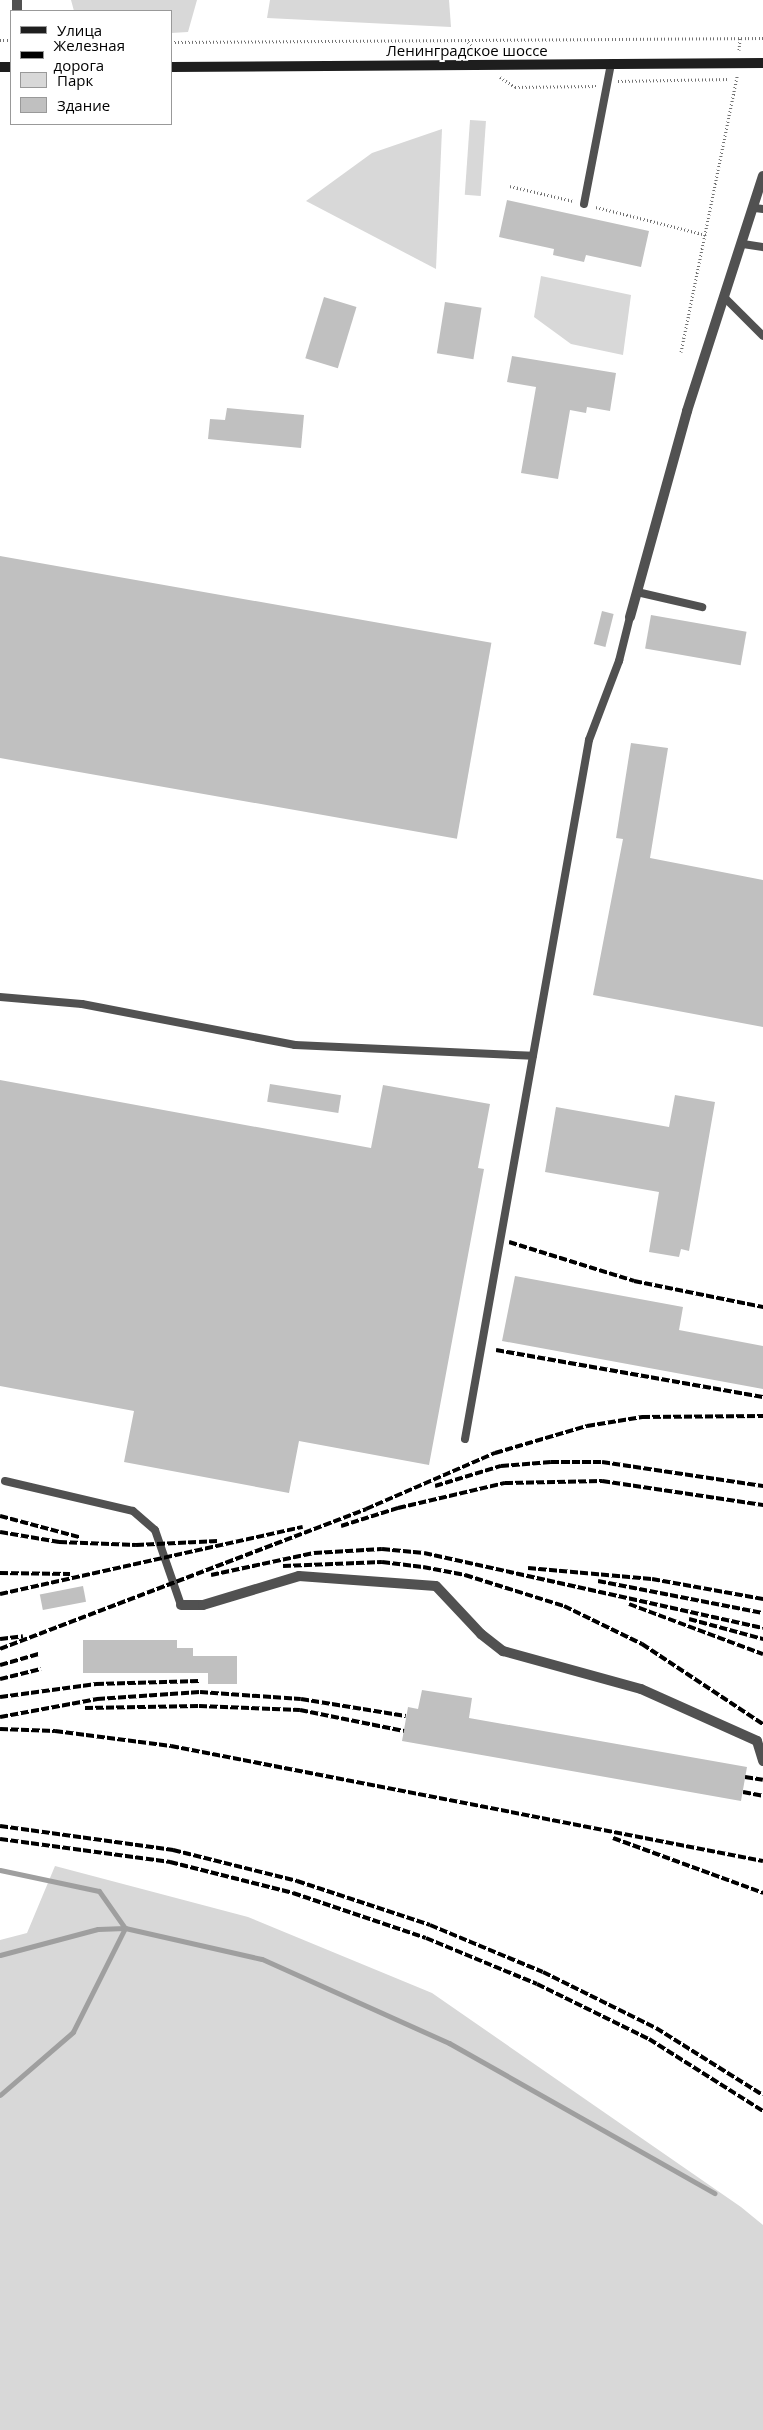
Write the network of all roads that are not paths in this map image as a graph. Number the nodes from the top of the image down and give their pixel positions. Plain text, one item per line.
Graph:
1 (763, 63) edge
2 (612, 64) junction
3 (172, 66) edge
4 (763, 176) edge
5 (584, 204) road end
6 (759, 209) edge
7 (743, 244) junction
8 (763, 247) edge
9 (726, 299) junction
10 (763, 336) edge
11 (637, 592) junction
12 (702, 607) dead end
13 (630, 617) joint
14 (0, 997) edge
15 (533, 1056) junction
16 (465, 1439) dead end
17 (5, 1481) dead end
18 (181, 1605) joint
19 (763, 1762) edge

1 - 2 main road, Ленинградское шоссе
2 - 3 main road, Ленинградское шоссе
2 - 5 lane
4 - 6 street
6 - 7 street
7 - 8 lane
7 - 9 street
9 - 10 lane
9 - 11 street
11 - 12 lane
11 - 13 street
13 - 15 lane
14 - 15 lane
15 - 16 lane
17 - 18 lane
18 - 19 street

